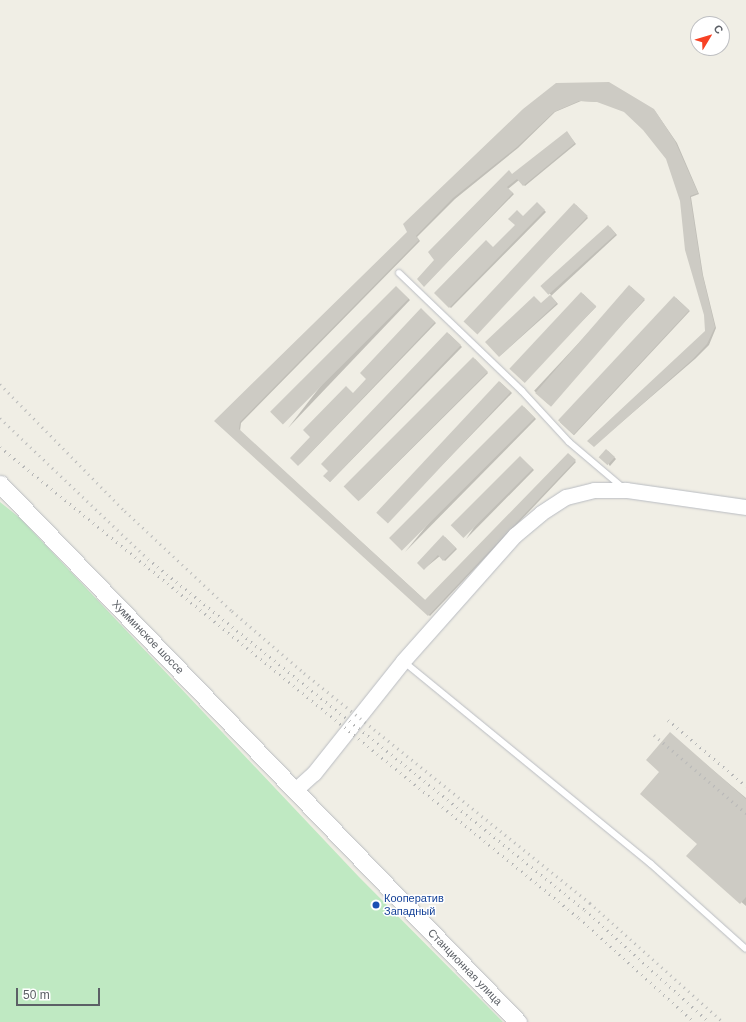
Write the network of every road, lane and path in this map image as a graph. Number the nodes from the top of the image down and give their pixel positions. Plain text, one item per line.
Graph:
1 (399, 273) dead end
2 (0, 484) edge
3 (626, 490) junction
4 (746, 507) edge
5 (404, 661) junction
6 (295, 790) junction
7 (746, 948) edge
8 (518, 1022) edge

1 - 3 lane
2 - 6 main road, Хумминское шоссе
3 - 4 street
3 - 5 street
5 - 6 street
5 - 7 lane
6 - 8 main road, Станционная улица

